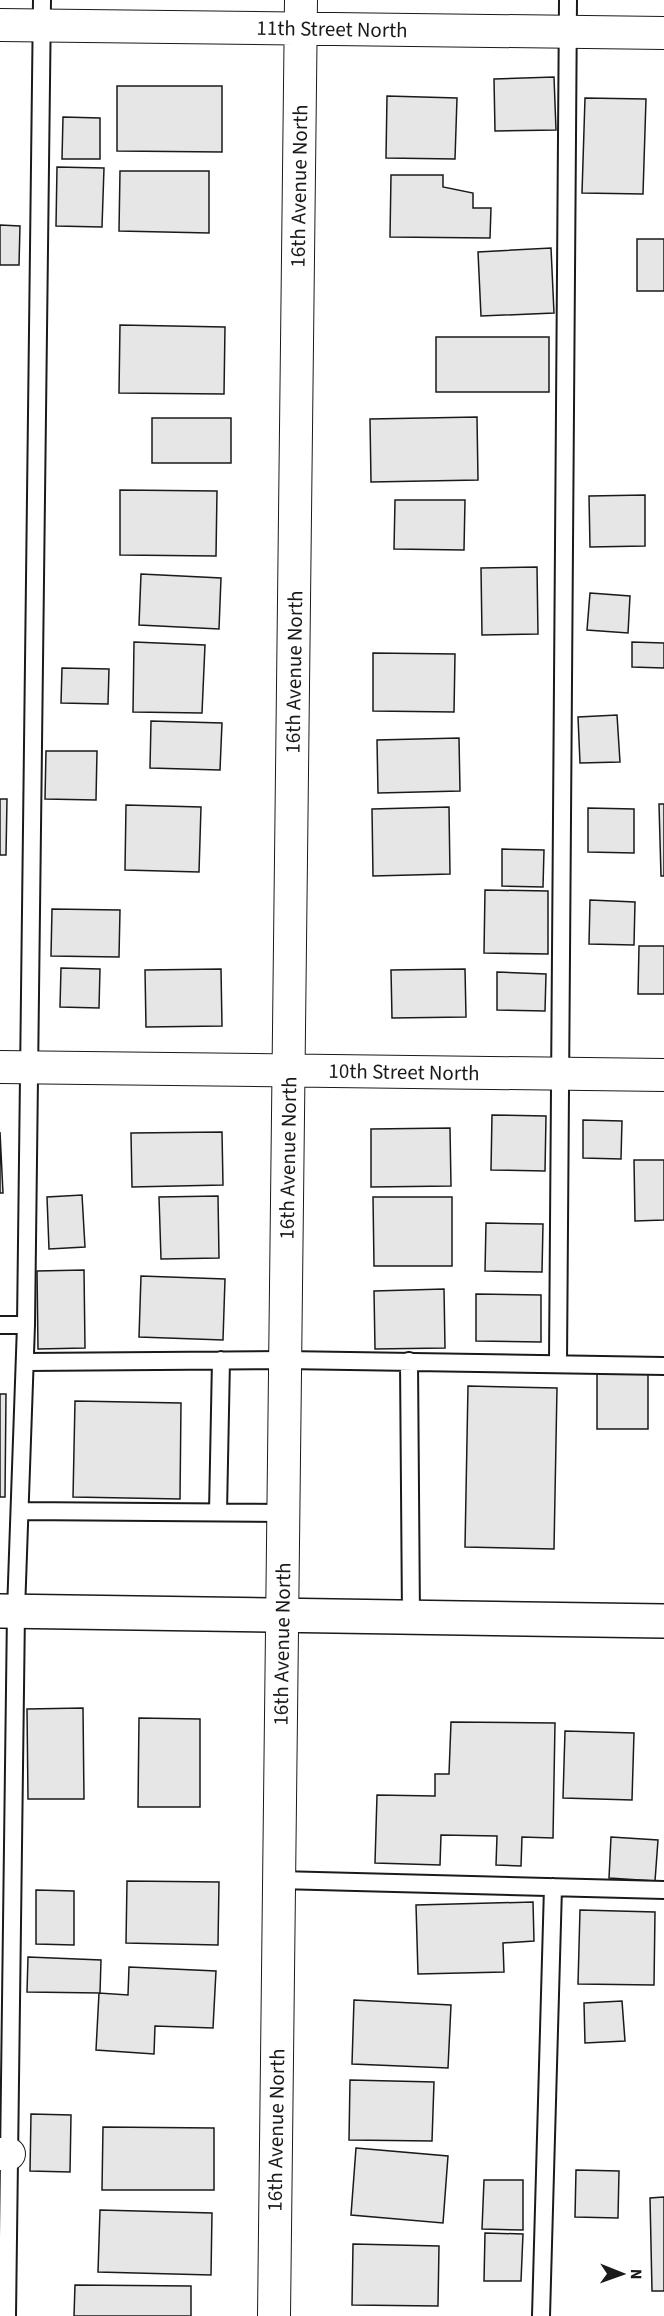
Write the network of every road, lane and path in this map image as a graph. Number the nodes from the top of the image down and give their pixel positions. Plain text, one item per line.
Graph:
1 (567, 0) edge
2 (41, 13) edge
3 (301, 14) edge
4 (0, 25) edge
5 (567, 32) junction
6 (664, 33) edge
7 (14, 1067) edge
8 (289, 1070) junction
9 (561, 1074) junction
10 (664, 1075) edge
11 (0, 1325) edge
12 (26, 1325) junction
13 (221, 1360) junction
14 (285, 1360) junction
15 (409, 1361) junction
16 (26, 1362) junction
17 (558, 1362) junction
18 (664, 1366) edge
19 (20, 1511) junction
20 (218, 1512) junction
21 (284, 1512) junction
22 (8, 1611) edge
23 (282, 1615) junction
24 (411, 1618) junction
25 (664, 1622) edge
26 (279, 1880) junction
27 (553, 1887) junction
28 (664, 1890) edge
29 (6, 1922) edge
30 (5, 2154) edge
31 (7, 2316) edge
32 (274, 2316) edge
33 (541, 2316) edge

1 - 5 lane
2 - 3 street, 11th Street North
2 - 4 street, 11th Street North
2 - 7 lane
3 - 5 street, 11th Street North
3 - 8 street, 16th Avenue North
5 - 6 street, 11th Street North
5 - 9 lane
7 - 8 street, 10th Street North
7 - 12 lane
8 - 9 street, 10th Street North
8 - 14 street, 16th Avenue North
9 - 10 street, 10th Street North
9 - 17 lane
11 - 12 lane
12 - 16 lane
13 - 14 lane
13 - 16 lane
13 - 20 lane
14 - 15 lane
14 - 21 street, 16th Avenue North
15 - 17 lane
15 - 24 lane
16 - 19 lane
17 - 18 lane
19 - 20 lane
19 - 22 lane
20 - 21 lane
21 - 23 street, 16th Avenue North
22 - 23 main road
22 - 29 lane
23 - 24 main road
23 - 26 street, 16th Avenue North
24 - 25 main road
26 - 27 lane
26 - 32 street, 16th Avenue North
27 - 28 lane
27 - 33 lane
29 - 30 lane
30 - 31 lane

